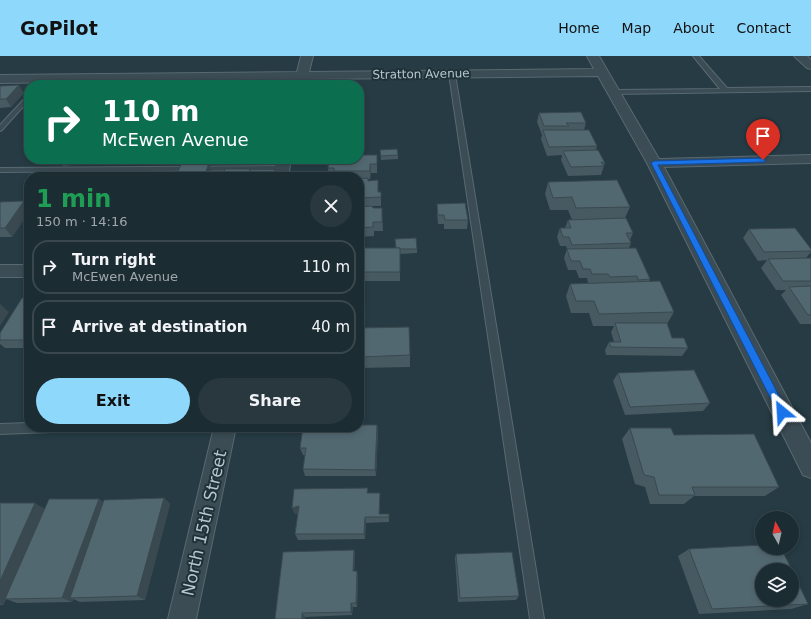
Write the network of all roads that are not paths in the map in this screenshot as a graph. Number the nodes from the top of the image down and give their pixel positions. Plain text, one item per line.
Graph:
1 (307, 56) edge
2 (593, 56) edge
3 (696, 56) edge
4 (800, 56) edge
5 (811, 66) edge
6 (602, 72) junction
7 (452, 74) junction
8 (0, 79) edge
9 (301, 80) edge
10 (24, 81) edge
11 (811, 89) edge
12 (726, 90) junction
13 (614, 92) junction
14 (24, 102) edge
15 (0, 129) edge
16 (811, 159) edge
17 (654, 163) junction
18 (282, 168) edge
19 (0, 170) edge
20 (0, 271) edge
21 (24, 271) edge
22 (24, 428) edge
23 (0, 429) edge
24 (224, 432) edge
25 (811, 467) edge
26 (182, 619) edge
27 (537, 619) edge

1 - 9 street
2 - 6 street
3 - 12 lane
4 - 5 street
6 - 7 street, Stratton Avenue
6 - 13 street
7 - 9 street, Stratton Avenue
7 - 27 lane
8 - 10 street, Stratton Avenue
11 - 12 lane
12 - 13 lane
13 - 17 street
14 - 15 lane
16 - 17 street
17 - 25 street
18 - 19 lane
20 - 21 street
22 - 23 lane
24 - 26 street, North 15th Street

